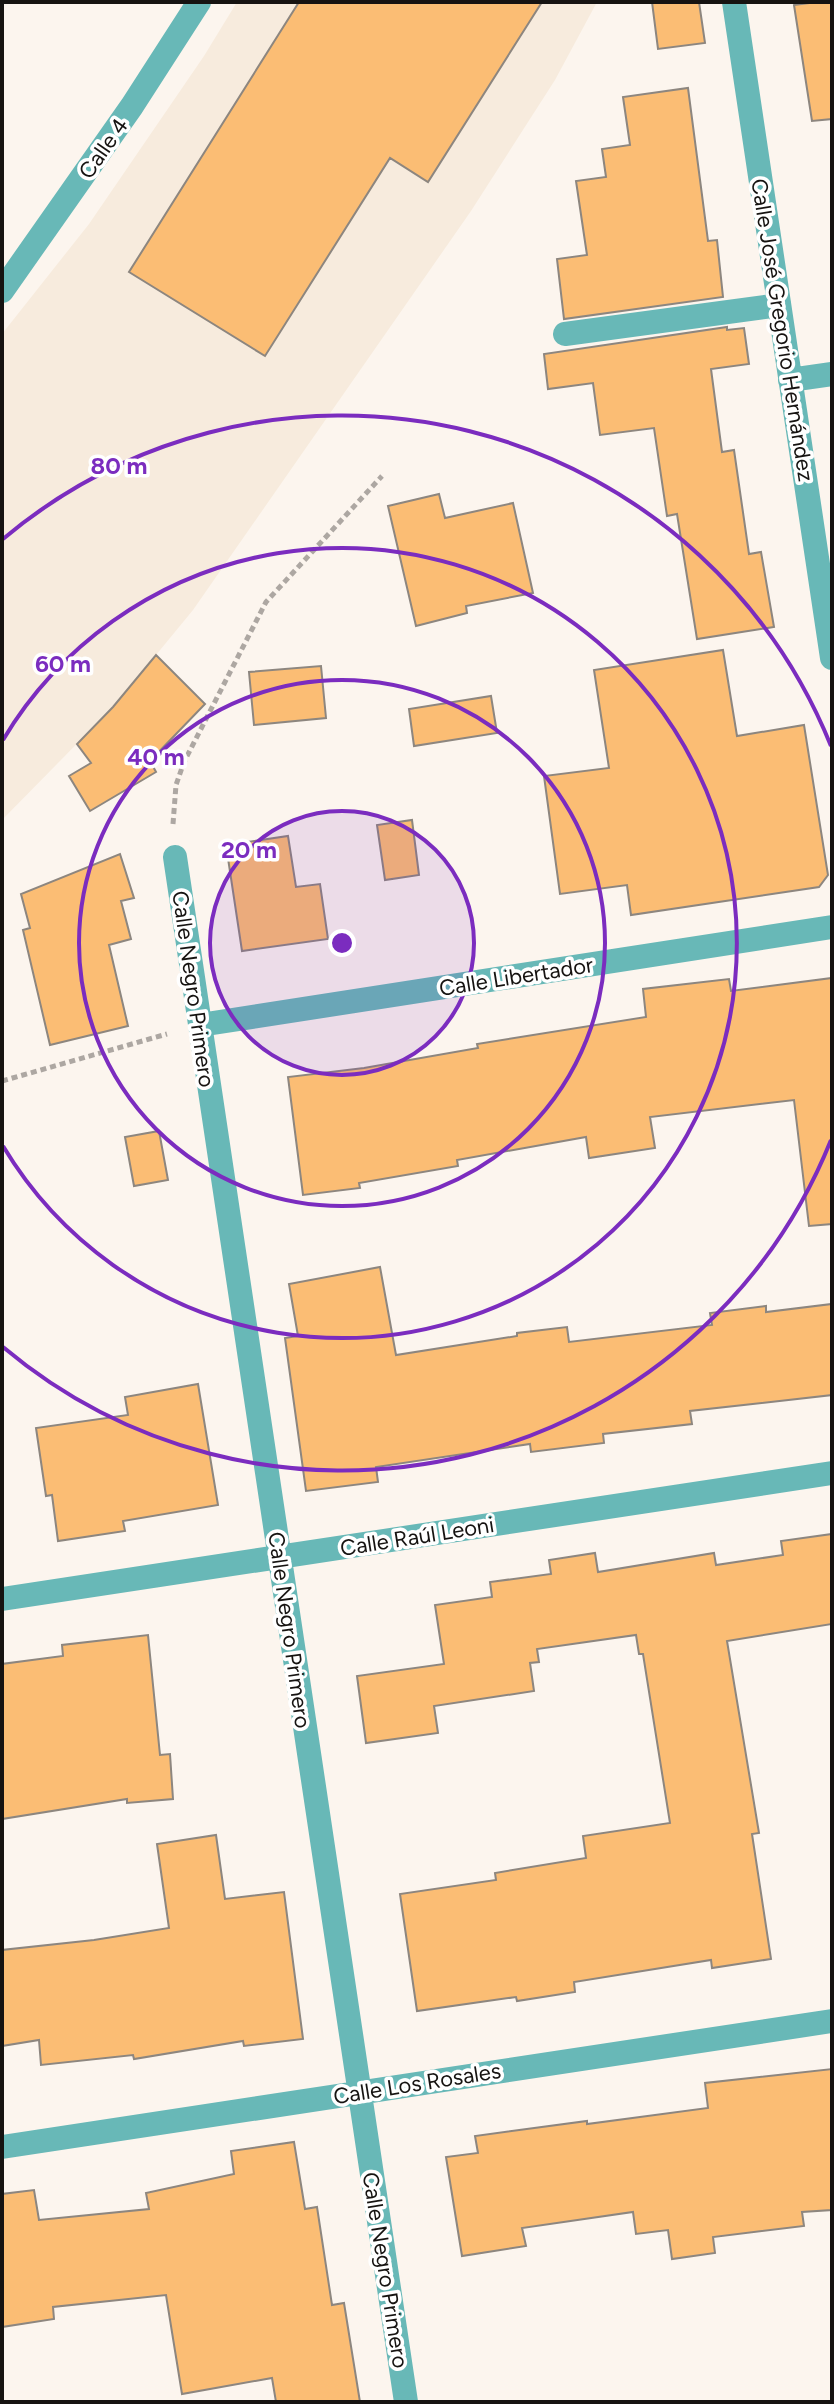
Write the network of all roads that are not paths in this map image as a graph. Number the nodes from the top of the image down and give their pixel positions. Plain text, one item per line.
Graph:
1 (199, 2) edge
2 (734, 2) edge
3 (2, 291) edge
4 (779, 305) junction
5 (565, 334) dead end
6 (832, 374) edge
7 (790, 380) junction
8 (832, 658) edge
9 (175, 857) road end
10 (832, 927) edge
11 (200, 1025) junction
12 (832, 1473) edge
13 (279, 1557) junction
14 (2, 1599) edge
15 (832, 2021) edge
16 (359, 2092) junction
17 (2, 2147) edge
18 (406, 2402) edge

1 - 3 street, Calle 4
2 - 4 street, Calle José Gregorio Hernández
4 - 5 street
4 - 7 street, Calle José Gregorio Hernández
6 - 7 street
7 - 8 street, Calle José Gregorio Hernández
9 - 11 street, Calle Negro Primero
10 - 11 street, Calle Libertador
11 - 13 street, Calle Negro Primero
12 - 13 street, Calle Raúl Leoni
13 - 14 street, Calle Raúl Leoni
13 - 16 street, Calle Negro Primero
15 - 16 street, Calle Los Rosales
16 - 17 street, Calle Los Rosales
16 - 18 street, Calle Negro Primero

